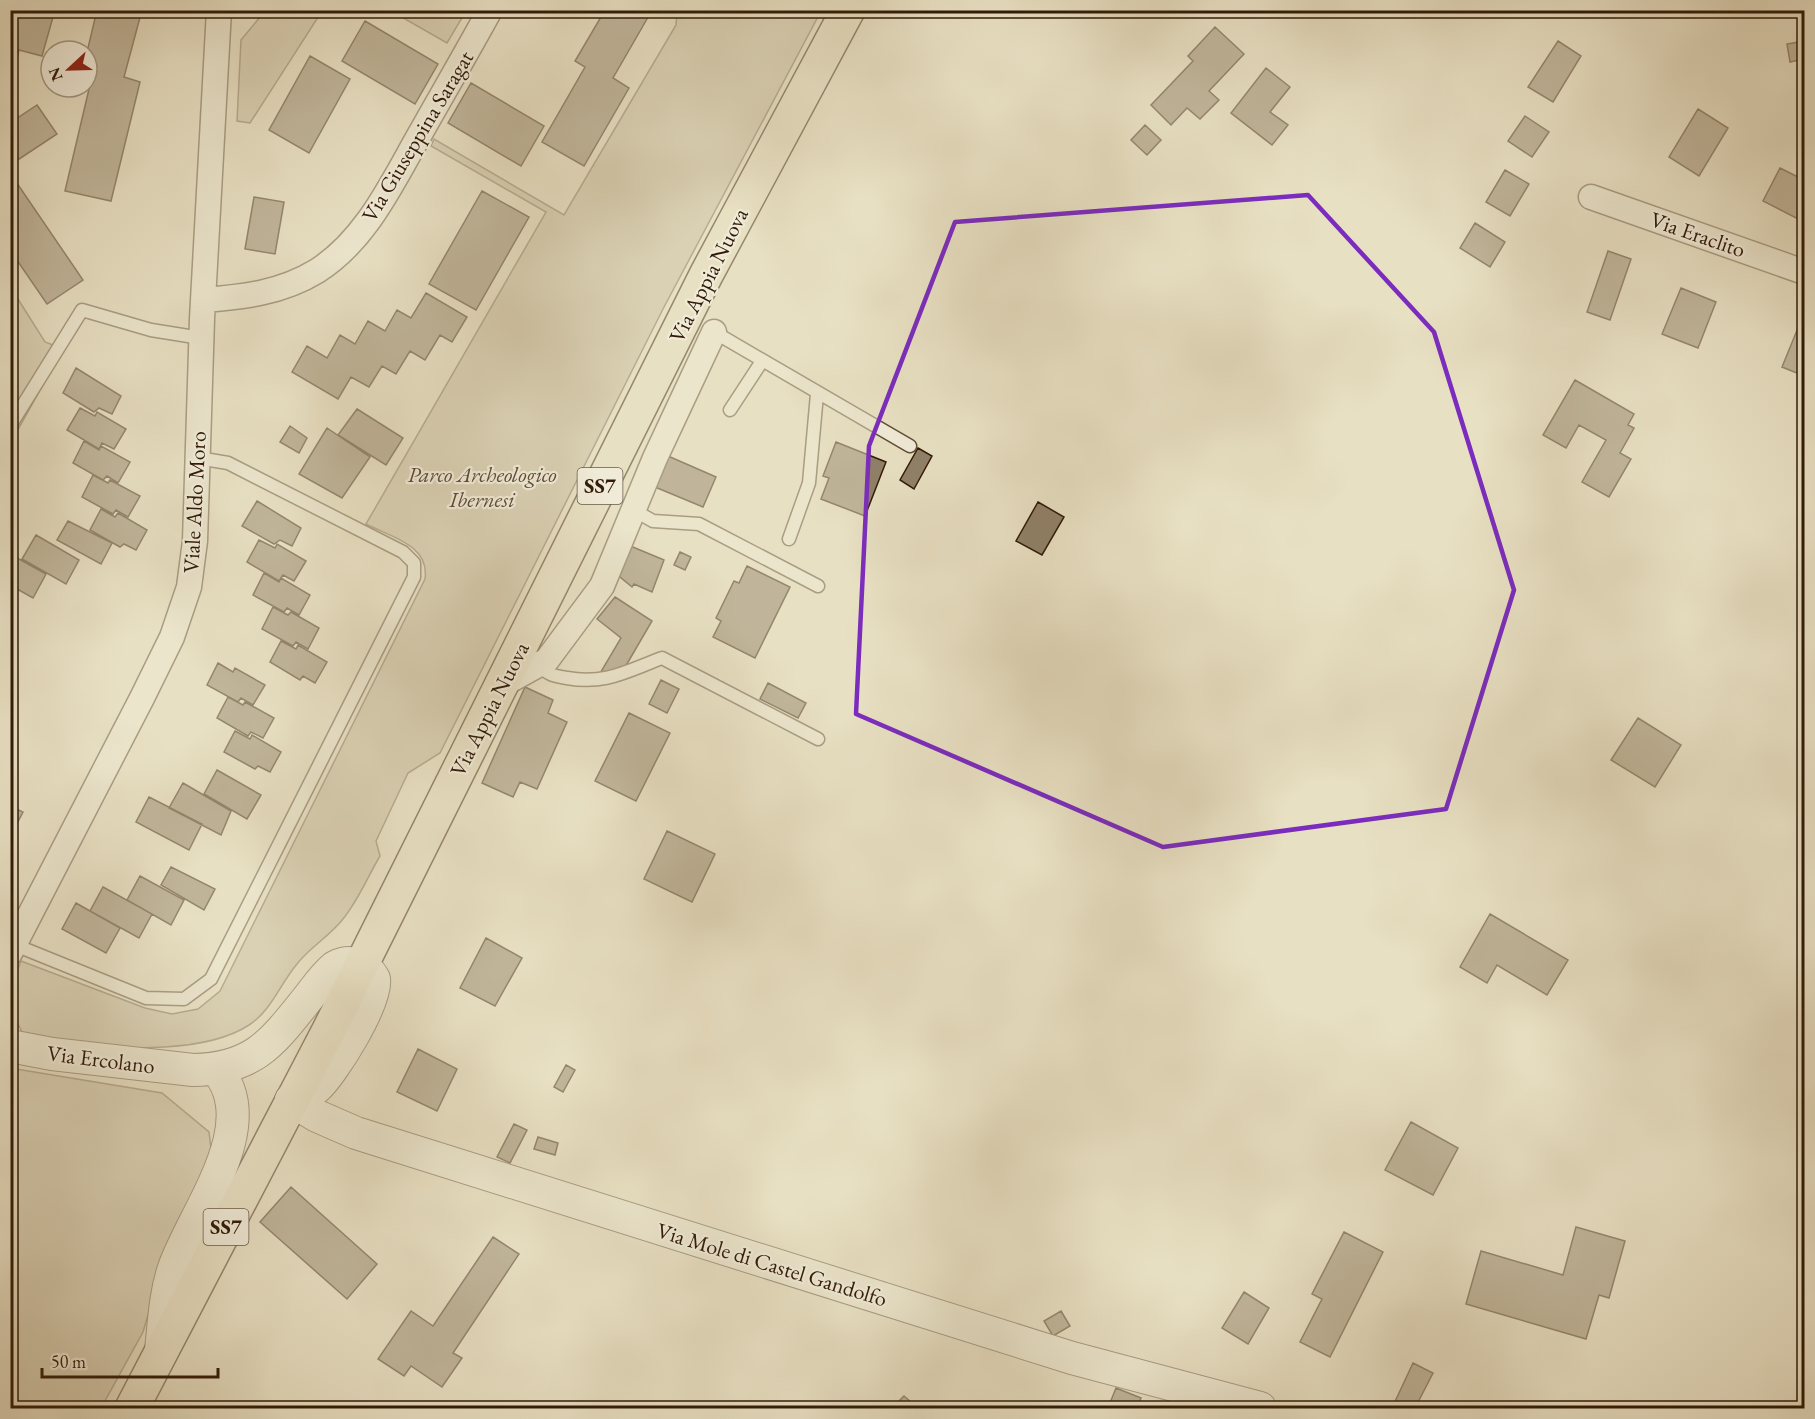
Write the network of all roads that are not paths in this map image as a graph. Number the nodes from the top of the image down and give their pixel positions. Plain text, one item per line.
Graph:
1 (219, 10) edge
2 (490, 10) edge
3 (848, 10) edge
4 (1591, 197) dead end
5 (1804, 272) edge
6 (203, 300) junction
7 (714, 332) joint
8 (201, 338) junction
9 (762, 361) junction
10 (817, 394) junction
11 (730, 410) dead end
12 (10, 426) edge
13 (910, 446) dead end
14 (198, 458) junction
15 (635, 511) junction
16 (789, 539) dead end
17 (818, 586) dead end
18 (538, 666) junction
19 (500, 686) junction
20 (818, 739) dead end
21 (13, 949) edge
22 (360, 965) junction
23 (10, 1046) edge
24 (204, 1070) junction
25 (291, 1100) junction
26 (161, 1354) junction
27 (1189, 1399) edge
28 (132, 1408) edge
29 (1260, 1408) edge

1 - 6 street, Viale Aldo Moro
2 - 6 street, Via Giuseppina Saragat
3 - 19 main road, Via Appia Nuova / SS7
4 - 5 street, Via Eraclito
6 - 8 street, Viale Aldo Moro
7 - 9 lane
7 - 15 street
8 - 12 lane
8 - 14 street, Viale Aldo Moro
9 - 10 lane
9 - 11 lane
10 - 13 lane
10 - 16 lane
14 - 21 street, Viale Aldo Moro
14 - 21 lane
15 - 17 lane
15 - 18 street
18 - 19 street
18 - 20 lane
19 - 22 main road, Via Appia Nuova / SS7
22 - 24 street
22 - 25 main road, Via Appia Nuova / SS7
23 - 24 street, Via Ercolano
24 - 26 street
25 - 26 main road, Via Appia Nuova / SS7
25 - 27 street, Via Mole di Castel Gandolfo
26 - 28 main road, Via Appia Nuova / SS7
27 - 29 street, Via Mole di Castel Gandolfo

